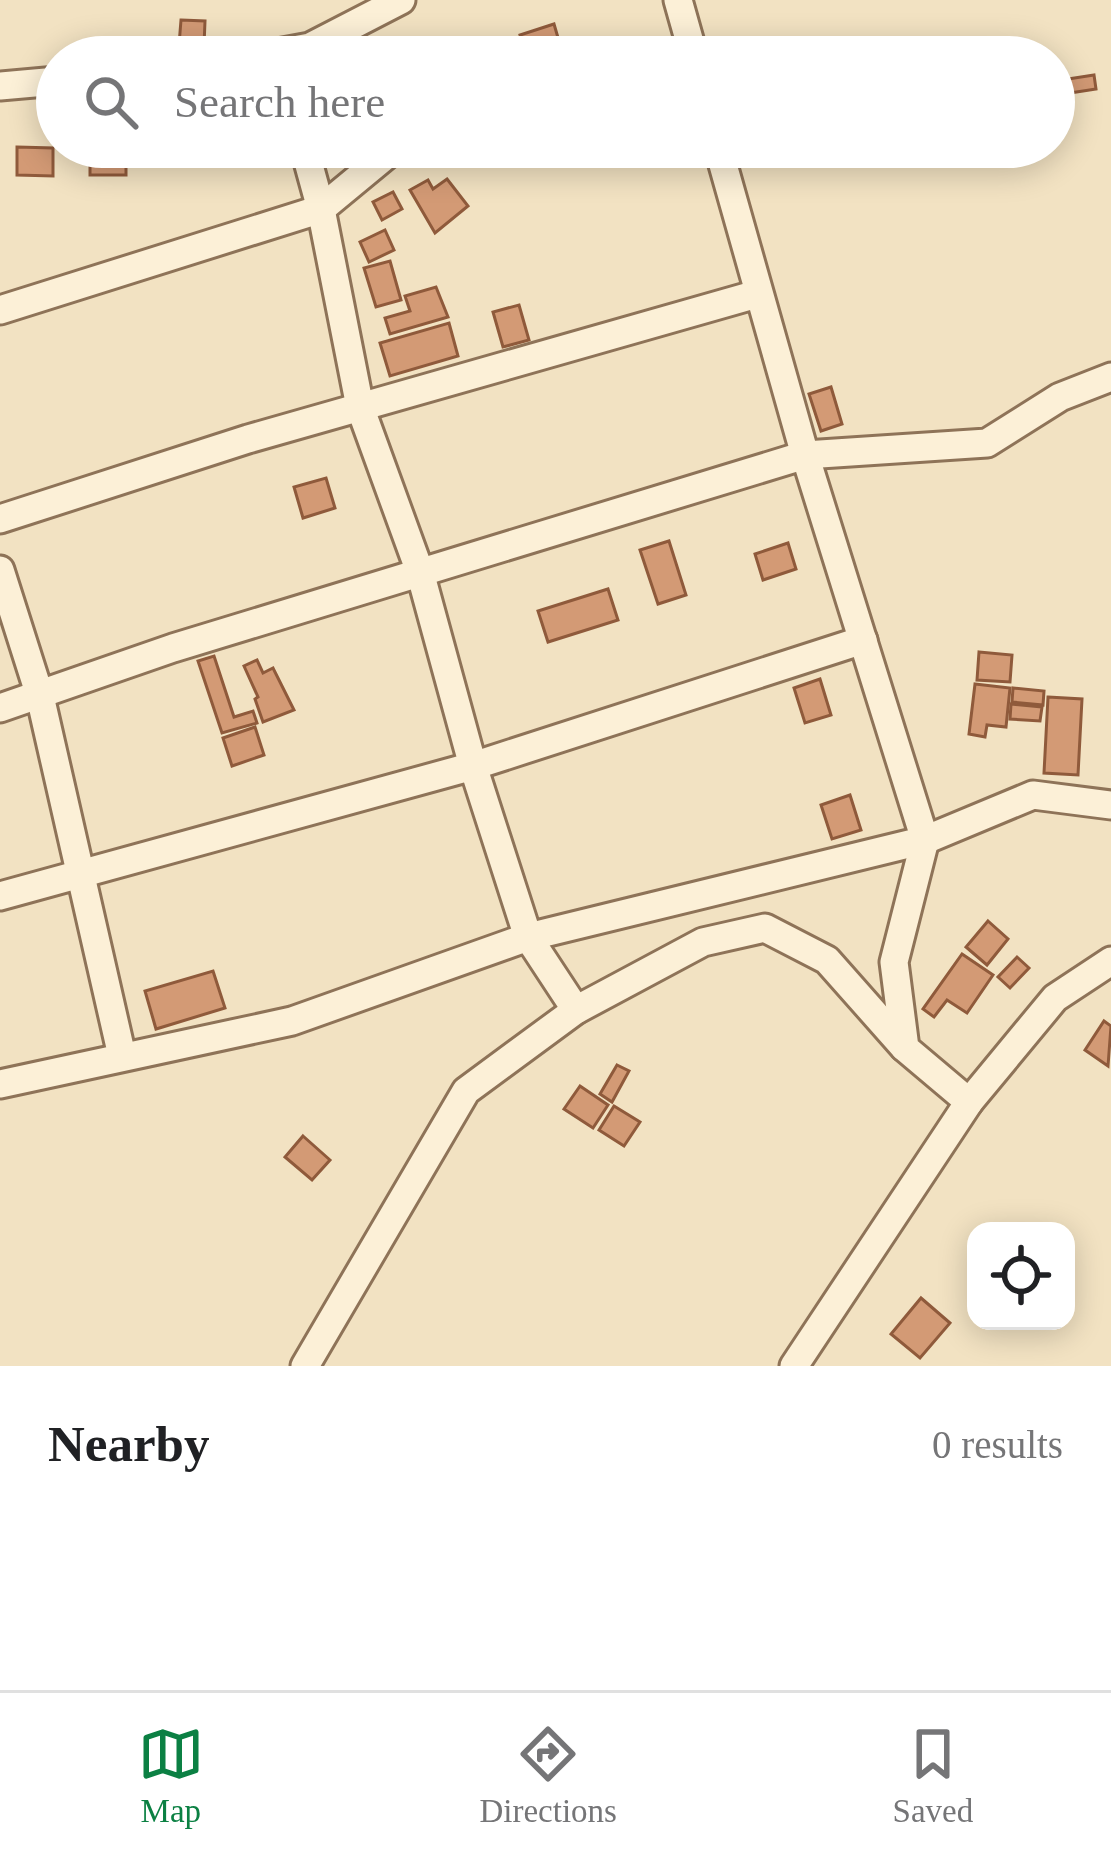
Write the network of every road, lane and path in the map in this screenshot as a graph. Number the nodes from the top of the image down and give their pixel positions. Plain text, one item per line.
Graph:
1 (678, 0) edge
2 (403, 2) edge
3 (333, 36) edge
4 (688, 36) edge
5 (36, 83) edge
6 (0, 86) edge
7 (310, 168) edge
8 (371, 168) edge
9 (724, 168) edge
10 (321, 209) junction
11 (757, 294) junction
12 (0, 310) edge
13 (1111, 376) edge
14 (360, 407) junction
15 (805, 455) junction
16 (0, 519) edge
17 (0, 571) edge
18 (420, 572) junction
19 (863, 640) junction
20 (40, 696) junction
21 (0, 708) edge
22 (473, 766) junction
23 (1111, 805) edge
24 (925, 840) junction
25 (77, 875) junction
26 (0, 896) edge
27 (528, 937) junction
28 (1111, 961) edge
29 (575, 1010) junction
30 (905, 1048) junction
31 (122, 1056) junction
32 (0, 1084) edge
33 (969, 1102) junction
34 (305, 1366) edge
35 (794, 1366) edge

1 - 4 street
2 - 3 street
5 - 6 street
7 - 10 street
8 - 10 street
9 - 11 street
10 - 12 street
10 - 14 street
11 - 14 street
11 - 15 street
13 - 15 street
14 - 16 street
14 - 18 street
15 - 18 street
15 - 19 street
17 - 20 street
18 - 20 street
18 - 22 street
19 - 22 street
19 - 24 street
20 - 21 street
20 - 25 street
22 - 25 street
22 - 27 street
23 - 24 street
24 - 27 street
24 - 30 street
25 - 26 street
25 - 31 street
27 - 29 street
27 - 31 street
28 - 33 street
29 - 30 street
29 - 34 street
30 - 33 street
31 - 32 street
33 - 35 street

